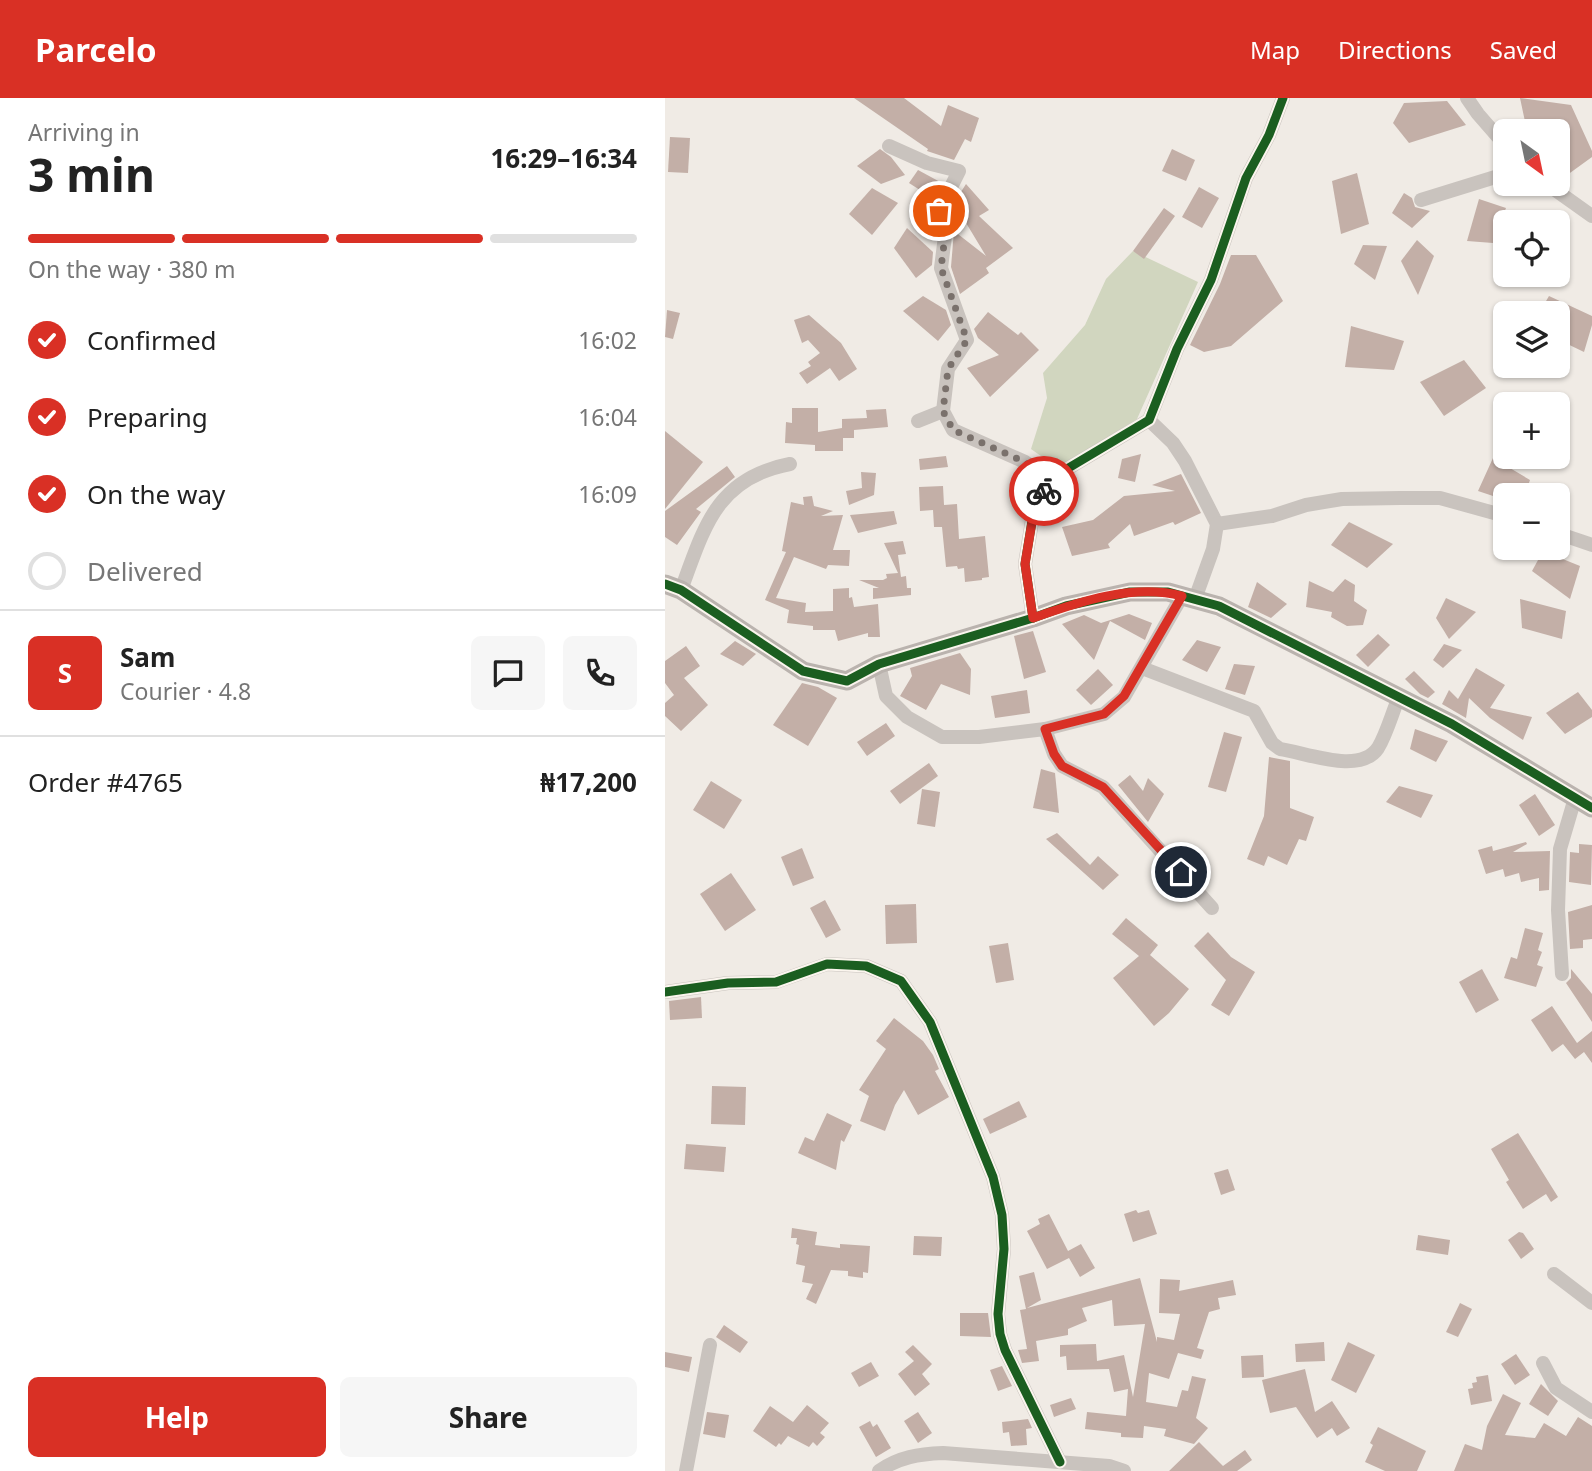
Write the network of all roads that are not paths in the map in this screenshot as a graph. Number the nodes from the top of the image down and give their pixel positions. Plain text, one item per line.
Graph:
1 (1283, 98) edge
2 (1467, 98) edge
3 (1493, 131) edge
4 (889, 146) dead end
5 (1493, 178) edge
6 (1564, 196) edge
7 (1421, 200) dead end
8 (1592, 216) edge
9 (943, 411) junction
10 (1149, 420) junction
11 (918, 421) dead end
12 (790, 464) dead end
13 (1050, 479) junction
14 (1493, 513) edge
15 (1217, 524) junction
16 (1570, 537) edge
17 (1592, 545) edge
18 (673, 587) edge
19 (1189, 598) junction
20 (1033, 618) junction
21 (879, 664) junction
22 (1142, 668) junction
23 (1399, 697) junction
24 (1045, 729) junction
25 (1584, 803) edge
26 (1212, 908) dead end
27 (1562, 974) dead end
28 (665, 992) edge
29 (1554, 1274) dead end
30 (1592, 1303) edge
31 (710, 1345) dead end
32 (1543, 1363) dead end
33 (1592, 1412) edge
34 (1060, 1462) junction
35 (685, 1471) edge
36 (879, 1471) edge
37 (1124, 1471) edge

1 - 10 street
2 - 3 street
4 - 9 street
5 - 7 street
6 - 8 street
9 - 11 street
9 - 13 street
10 - 13 street
10 - 15 street
12 - 18 street
13 - 20 street
14 - 15 street
15 - 19 street
16 - 17 street
18 - 21 street
19 - 20 street
19 - 22 street
19 - 23 street
20 - 21 street
21 - 24 street
22 - 23 street
22 - 24 street
23 - 25 street
24 - 26 street
25 - 27 street
28 - 34 street
29 - 30 street
31 - 35 street
32 - 33 street
34 - 36 street
34 - 37 street

